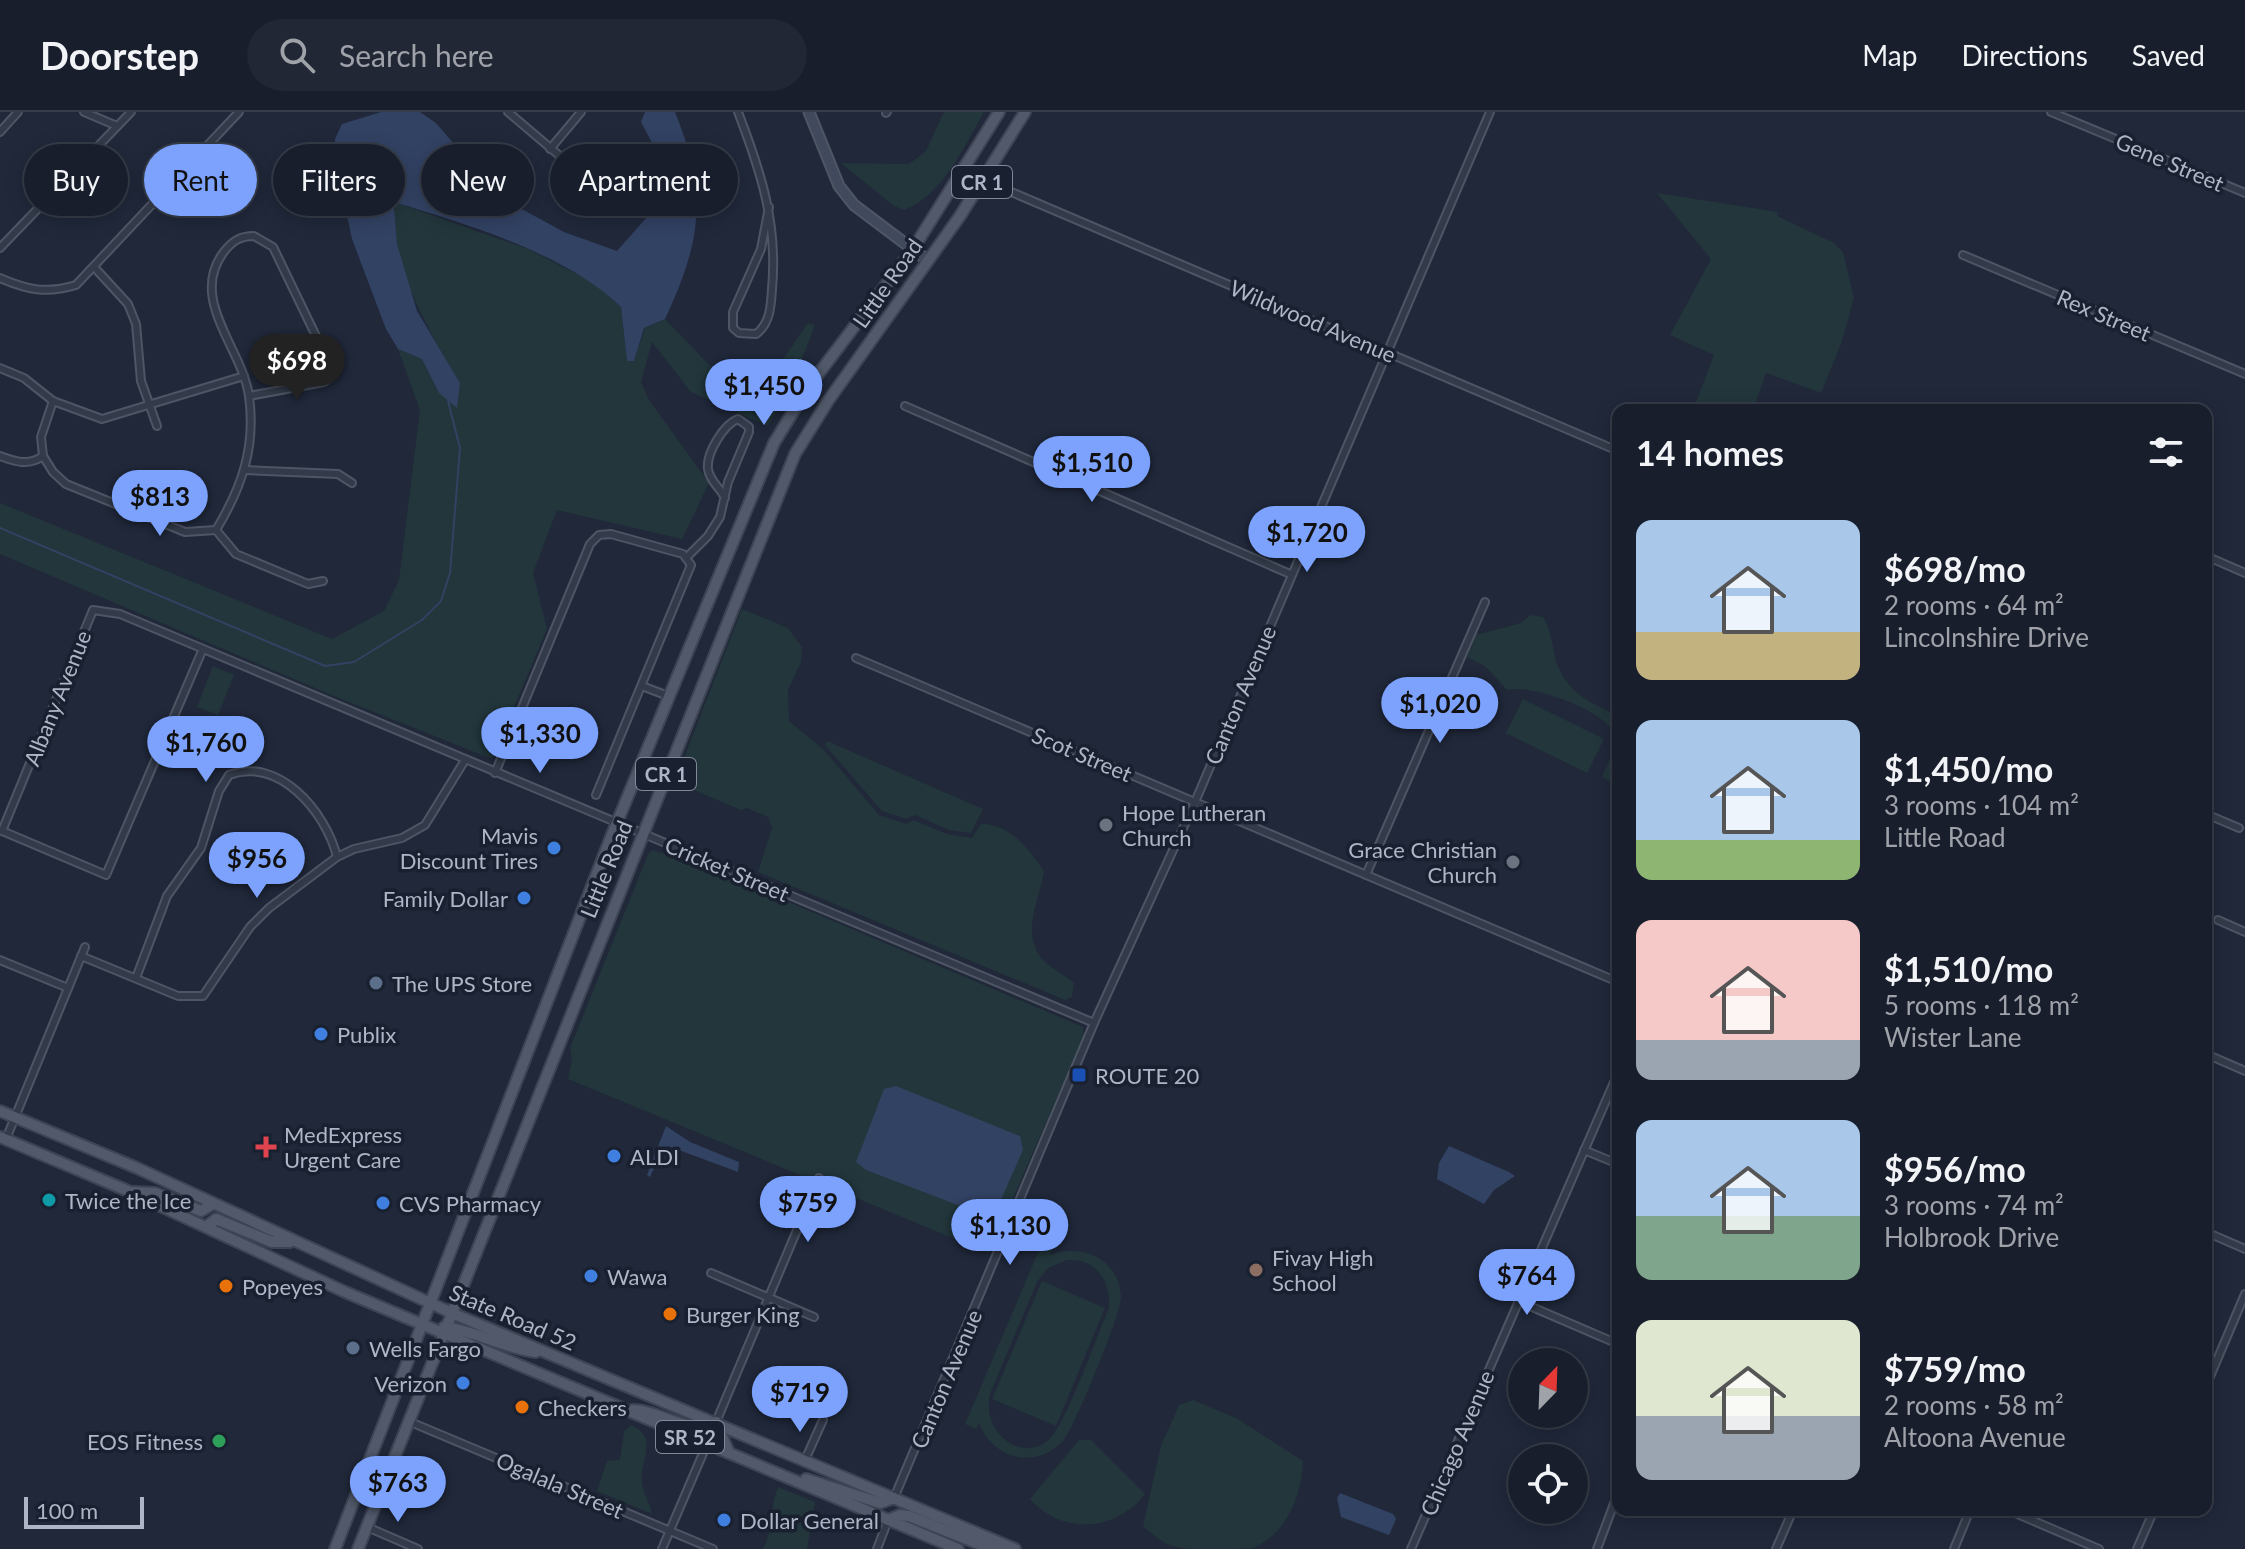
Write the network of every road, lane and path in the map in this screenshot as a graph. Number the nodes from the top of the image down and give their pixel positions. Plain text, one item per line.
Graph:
1 (18, 112) edge
2 (84, 112) edge
3 (131, 112) edge
4 (239, 112) edge
5 (508, 112) edge
6 (581, 112) edge
7 (738, 112) edge
8 (809, 112) edge
9 (999, 112) edge
10 (1025, 112) edge
11 (1490, 112) edge
12 (2051, 112) edge
13 (117, 126) junction
14 (0, 132) edge
15 (554, 144) edge
16 (550, 149) edge
17 (1009, 191) dead end
18 (2245, 193) edge
19 (769, 207) junction
20 (0, 248) edge
21 (913, 249) junction
22 (1963, 255) dead end
23 (927, 260) junction
24 (94, 267) junction
25 (0, 278) edge
26 (1387, 352) junction
27 (0, 368) edge
28 (2245, 374) edge
29 (244, 376) junction
30 (249, 396) junction
31 (53, 401) junction
32 (150, 406) junction
33 (905, 406) dead end
34 (157, 426) dead end
35 (1612, 448) edge
36 (0, 456) edge
37 (43, 456) junction
38 (245, 470) junction
39 (352, 483) dead end
40 (725, 498) junction
41 (216, 530) junction
42 (687, 557) junction
43 (2212, 559) edge
44 (2245, 573) edge
45 (1290, 574) junction
46 (323, 581) dead end
47 (1485, 602) dead end
48 (93, 610) joint
49 (202, 651) junction
50 (856, 658) dead end
51 (642, 686) junction
52 (668, 696) junction
53 (465, 760) junction
54 (495, 773) junction
55 (596, 795) dead end
56 (1195, 802) junction
57 (2212, 817) edge
58 (617, 824) junction
59 (2239, 828) dead end
60 (1, 830) edge
61 (642, 834) junction
62 (337, 857) junction
63 (1366, 875) junction
64 (2218, 920) dead end
65 (2245, 932) edge
66 (85, 947) dead end
67 (81, 956) junction
68 (0, 960) edge
69 (136, 978) junction
70 (1612, 979) edge
71 (68, 988) junction
72 (1094, 1023) junction
73 (2212, 1057) edge
74 (2245, 1071) edge
75 (1612, 1087) edge
76 (0, 1111) edge
77 (15, 1117) junction
78 (3, 1138) edge
79 (1584, 1150) junction
80 (1612, 1162) edge
81 (819, 1178) dead end
82 (131, 1192) junction
83 (213, 1204) junction
84 (206, 1227) junction
85 (2212, 1235) edge
86 (292, 1241) junction
87 (2245, 1249) edge
88 (711, 1273) dead end
89 (2245, 1294) edge
90 (769, 1298) junction
91 (1518, 1301) junction
92 (430, 1304) junction
93 (454, 1314) junction
94 (814, 1317) dead end
95 (422, 1325) junction
96 (447, 1332) junction
97 (1612, 1341) edge
98 (550, 1354) junction
99 (2212, 1372) edge
100 (623, 1409) junction
101 (823, 1420) dead end
102 (408, 1421) junction
103 (716, 1422) junction
104 (707, 1444) junction
105 (729, 1453) junction
106 (805, 1460) junction
107 (773, 1471) junction
108 (894, 1498) junction
109 (1612, 1509) edge
110 (1790, 1516) edge
111 (1968, 1516) edge
112 (2022, 1516) edge
113 (2151, 1516) edge
114 (888, 1520) junction
115 (367, 1527) junction
116 (670, 1531) junction
117 (1004, 1544) junction
118 (335, 1549) edge
119 (358, 1549) edge
120 (418, 1549) edge
121 (662, 1549) edge
122 (713, 1549) edge
123 (877, 1549) edge
124 (958, 1549) edge
125 (1015, 1549) edge
126 (1411, 1549) edge
127 (1597, 1549) edge
128 (1776, 1549) edge
129 (1954, 1549) edge
130 (2099, 1549) edge
131 (2137, 1549) edge

1 - 14 street
2 - 13 street
3 - 13 street
4 - 24 street
5 - 16 street
6 - 15 street
7 - 19 street
8 - 21 street
9 - 21 main road, Little Road / CR 1
10 - 23 main road, Little Road / CR 1
11 - 26 street, Canton Avenue
12 - 18 street, Gene Street
13 - 20 street
17 - 26 street, Wildwood Avenue
19 - 19 street
21 - 23 street
21 - 52 main road, Little Road / CR 1
22 - 28 street, Rex Street
23 - 61 main road, Little Road / CR 1
24 - 25 street
24 - 32 street
26 - 35 street, Wildwood Avenue
26 - 45 street, Canton Avenue
27 - 31 street
29 - 30 street
29 - 30 street
29 - 32 street
30 - 38 street
31 - 32 street
31 - 37 street
32 - 34 street
33 - 45 street
36 - 37 street
37 - 41 street
38 - 39 street
38 - 41 street
40 - 40 street
40 - 42 street
41 - 46 street
42 - 51 street
42 - 54 street
43 - 44 street
45 - 56 street, Canton Avenue
47 - 63 street
48 - 49 street, Cricket Street
48 - 60 street, Albany Avenue
49 - 53 street, Cricket Street
49 - 60 street
50 - 56 street, Scot Street
51 - 52 street
51 - 55 street
52 - 58 main road, Little Road / CR 1
53 - 54 street, Cricket Street
53 - 62 street
54 - 58 street, Cricket Street
56 - 63 street, Scot Street
56 - 72 street, Canton Avenue
57 - 59 street
58 - 61 street, Cricket Street
58 - 92 main road, Little Road / CR 1
61 - 72 street, Cricket Street
61 - 93 main road, Little Road / CR 1
62 - 69 street
62 - 69 street
63 - 70 street, Scot Street
64 - 65 street
66 - 67 street
67 - 69 street
67 - 71 street
68 - 71 street
71 - 77 street
72 - 108 street, Canton Avenue
73 - 74 street
75 - 79 street, Chicago Avenue
76 - 77 main road, State Road 52 / SR 52
77 - 78 street
77 - 83 main road, State Road 52 / SR 52
78 - 82 main road, State Road 52 / SR 52
79 - 80 street
79 - 91 street, Chicago Avenue
81 - 90 street
82 - 83 main road
82 - 84 main road, State Road 52 / SR 52
83 - 86 main road, State Road 52 / SR 52
84 - 86 main road
84 - 95 main road, State Road 52 / SR 52
85 - 87 street
86 - 92 main road, State Road 52 / SR 52
88 - 90 street
89 - 99 street
90 - 94 street
90 - 103 street
91 - 97 street
91 - 126 street, Chicago Avenue
92 - 93 main road, State Road 52 / SR 52
92 - 95 main road, Little Road / CR 1
93 - 96 main road, Little Road / CR 1
93 - 98 main road, State Road 52 / SR 52
95 - 96 main road, State Road 52 / SR 52
95 - 118 main road, Little Road / CR 1
96 - 98 main road
96 - 100 main road, State Road 52 / SR 52
96 - 102 main road, Little Road / CR 1
98 - 103 main road, State Road 52 / SR 52
100 - 103 main road
100 - 104 main road, State Road 52 / SR 52
101 - 106 street
102 - 115 main road, Little Road / CR 1
102 - 116 street, Ogalala Street
103 - 105 main road
103 - 106 main road, State Road 52 / SR 52
104 - 105 main road, State Road 52 / SR 52
104 - 116 street
105 - 107 main road, State Road 52 / SR 52
106 - 108 main road, State Road 52 / SR 52
107 - 108 main road
107 - 114 main road, State Road 52 / SR 52
108 - 117 main road, State Road 52 / SR 52
109 - 127 street
110 - 128 street
111 - 129 street
112 - 130 street
113 - 131 street
114 - 117 main road
114 - 123 street
114 - 124 main road, State Road 52 / SR 52
115 - 119 main road, Little Road / CR 1
115 - 120 street
116 - 121 street
116 - 122 street, Ogalala Street
117 - 125 main road, State Road 52 / SR 52

